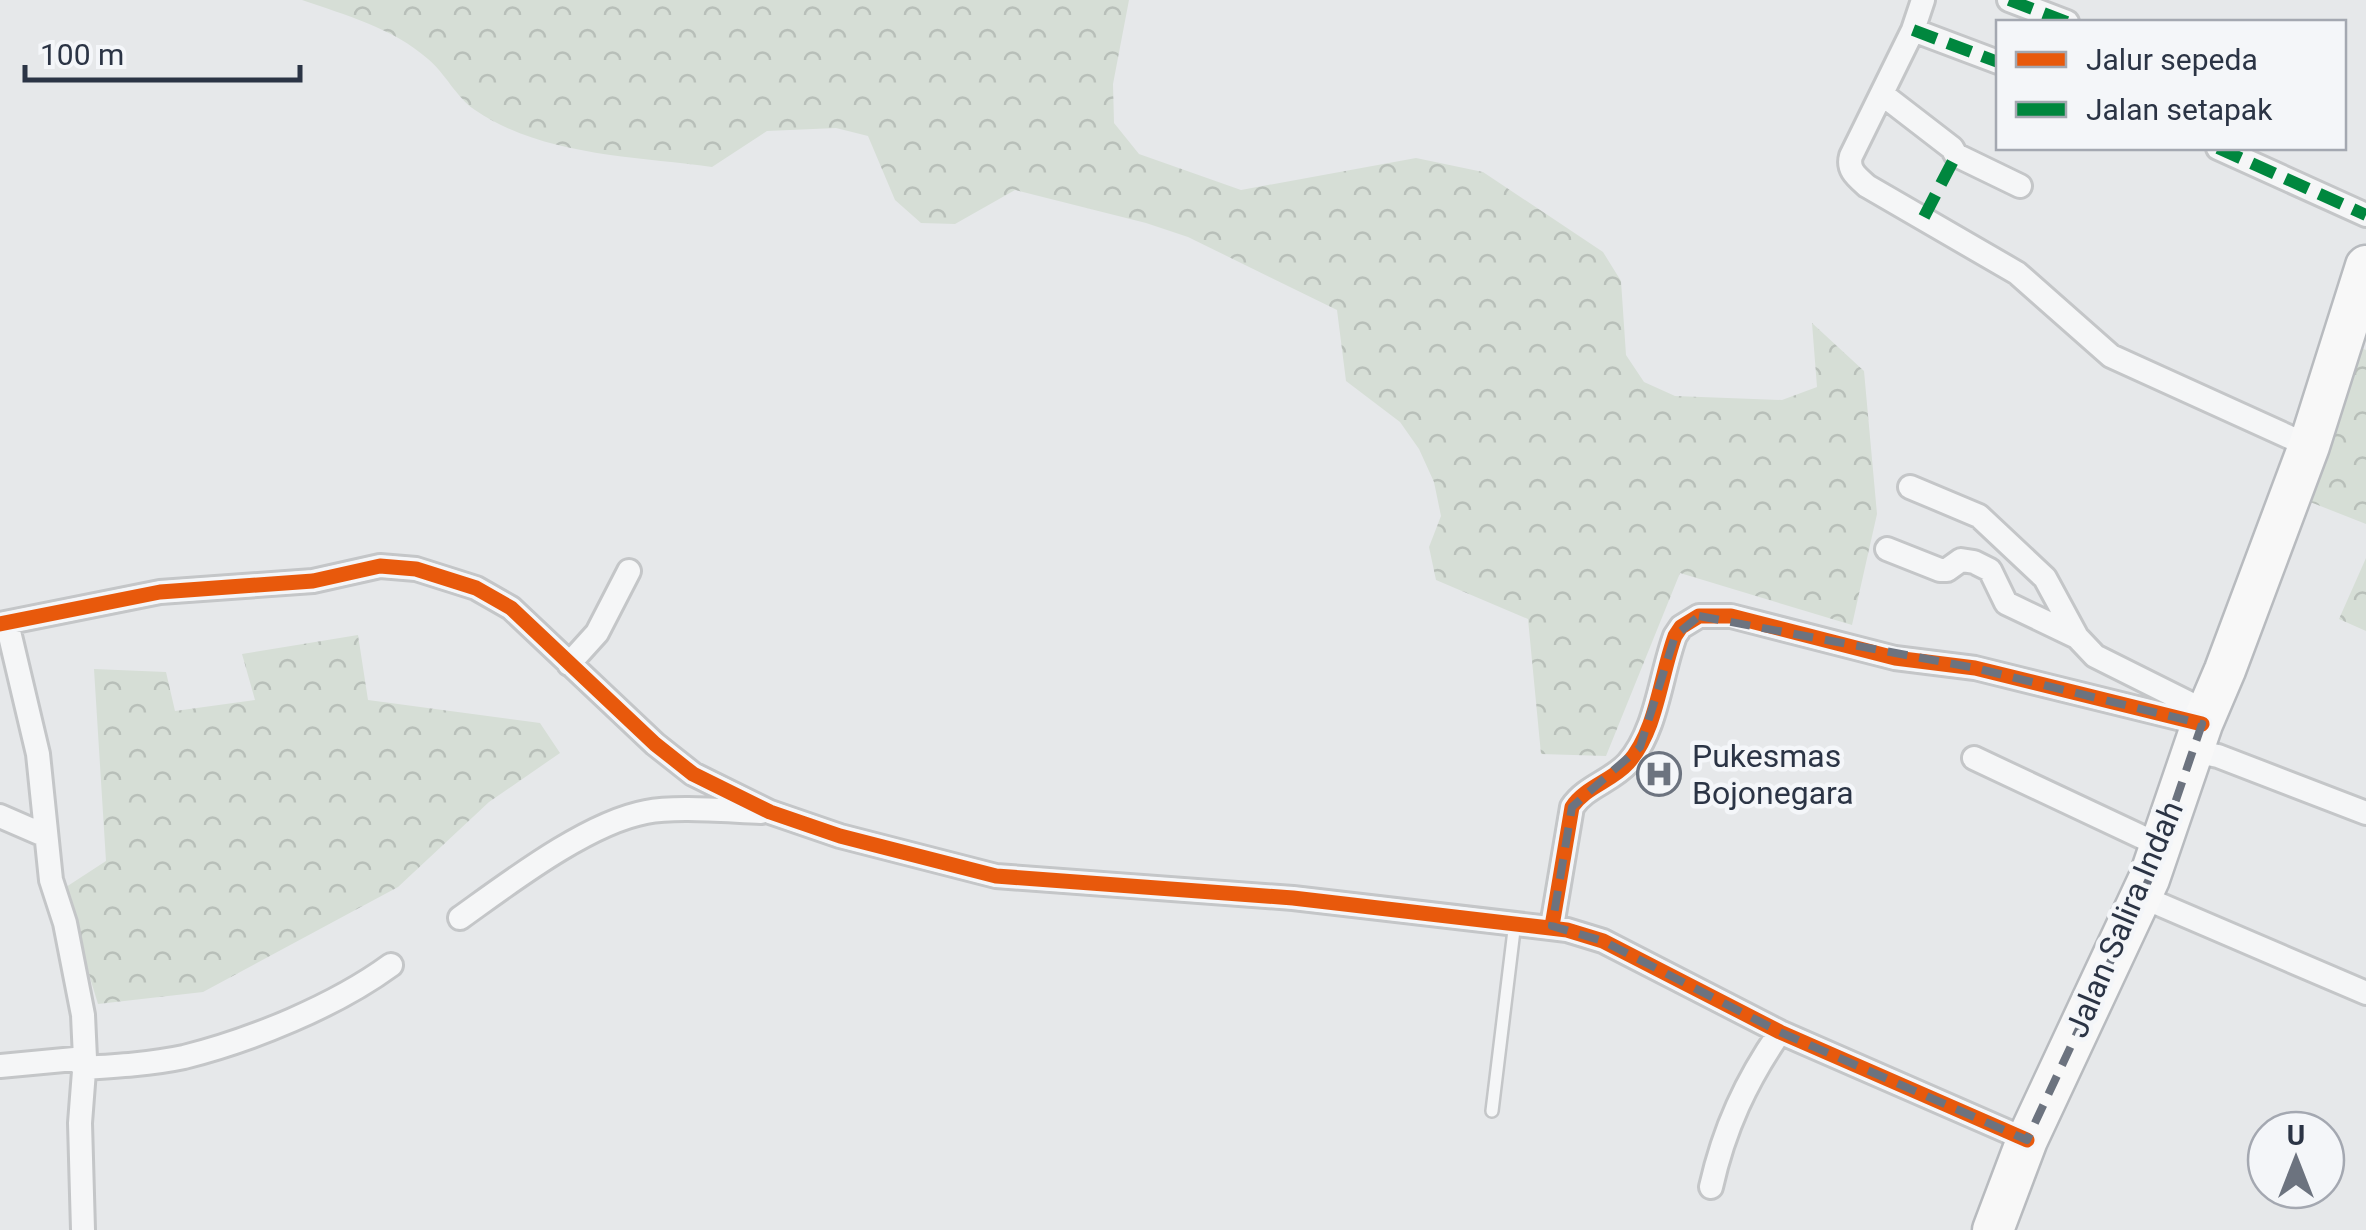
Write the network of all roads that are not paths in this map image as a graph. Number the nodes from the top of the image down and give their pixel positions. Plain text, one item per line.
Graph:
1 (1923, 0) edge
2 (2008, 0) edge
3 (2063, 20) edge
4 (1913, 30) junction
5 (1996, 61) edge
6 (1882, 94) junction
7 (2222, 150) edge
8 (2020, 186) dead end
9 (2366, 215) edge
10 (2362, 291) edge
11 (2309, 446) junction
12 (1910, 488) dead end
13 (1887, 550) dead end
14 (629, 571) dead end
15 (4, 623) edge
16 (2078, 638) junction
17 (569, 664) junction
18 (2200, 729) junction
19 (1974, 758) dead end
20 (770, 812) junction
21 (2366, 813) edge
22 (0, 816) edge
23 (46, 836) junction
24 (2160, 846) junction
25 (2140, 896) junction
26 (460, 918) dead end
27 (1515, 922) junction
28 (1552, 926) junction
29 (391, 965) dead end
30 (2366, 992) edge
31 (1780, 1032) junction
32 (84, 1063) junction
33 (0, 1066) edge
34 (1492, 1111) dead end
35 (2027, 1140) junction
36 (1711, 1187) dead end
37 (83, 1230) edge
38 (1993, 1230) edge

1 - 4 street
2 - 3 street
4 - 5 street
4 - 6 street
6 - 8 street
6 - 11 street
7 - 9 street
10 - 11 highway, Jalan Salira Indah
11 - 18 highway, Jalan Salira Indah
12 - 16 street
13 - 16 street
14 - 17 street
15 - 17 street
15 - 23 street
16 - 18 street
17 - 20 street
18 - 21 street
18 - 24 highway, Jalan Salira Indah
18 - 28 street
19 - 24 street
20 - 26 street
20 - 27 street
22 - 23 street
23 - 32 street
24 - 25 highway, Jalan Salira Indah
25 - 30 street
25 - 35 highway, Jalan Salira Indah
27 - 28 street
27 - 34 lane
28 - 31 street
29 - 32 street
31 - 35 street
31 - 36 street
32 - 33 street
32 - 37 street
35 - 38 highway, Jalan Salira Indah

